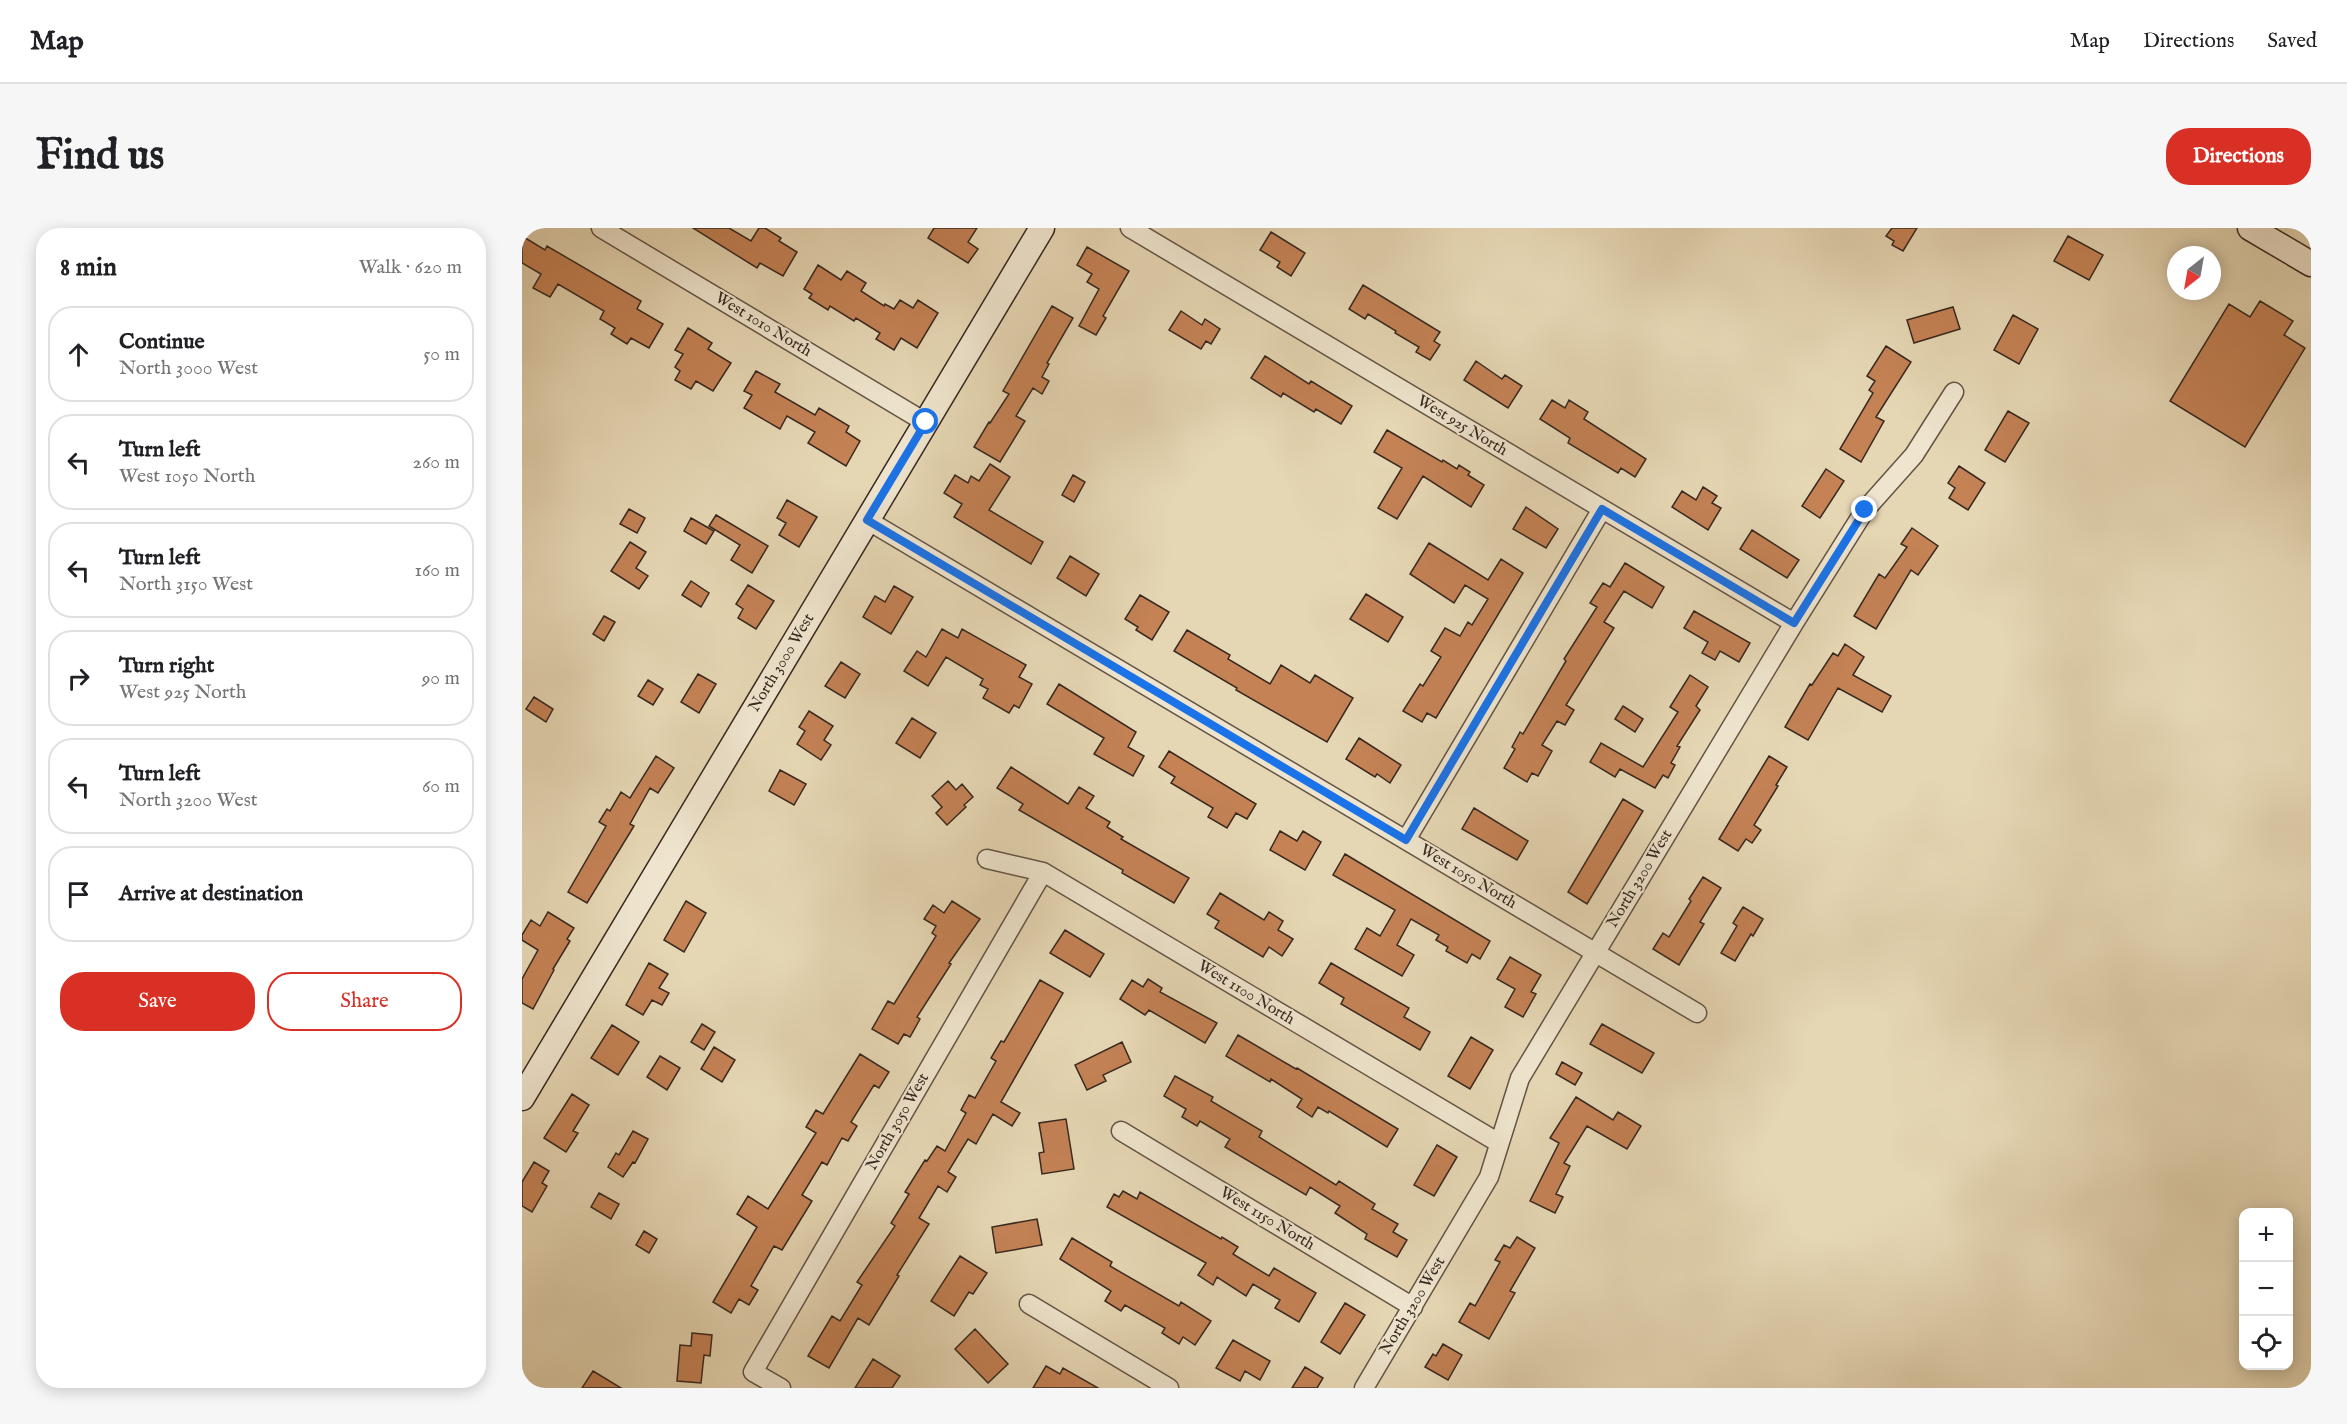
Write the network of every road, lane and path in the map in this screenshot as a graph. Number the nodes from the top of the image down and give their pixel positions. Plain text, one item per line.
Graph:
1 (601, 228) edge
2 (1042, 228) edge
3 (1130, 228) edge
4 (2250, 228) edge
5 (2311, 264) edge
6 (1954, 392) dead end
7 (926, 422) junction
8 (1602, 509) junction
9 (867, 520) junction
10 (1794, 623) junction
11 (1406, 840) junction
12 (987, 859) dead end
13 (1043, 872) junction
14 (1595, 954) junction
15 (1697, 1013) dead end
16 (522, 1098) edge
17 (1121, 1131) dead end
18 (1499, 1143) junction
19 (1029, 1304) dead end
20 (1413, 1307) junction
21 (780, 1388) edge
22 (1169, 1388) edge
23 (1364, 1388) edge

1 - 7 street, West 1010 North
2 - 7 main road, North 3000 West
3 - 8 street, West 925 North
4 - 5 main road
6 - 10 street, North 3200 West
7 - 9 main road, North 3000 West
8 - 10 street, West 925 North
8 - 11 street
9 - 11 street, West 1050 North
9 - 16 main road, North 3000 West
10 - 14 street, North 3200 West
11 - 14 street, West 1050 North
12 - 13 street, West 1100 North
13 - 18 street, West 1100 North
13 - 21 street, North 3050 West
14 - 15 street, West 1050 North
14 - 18 street, North 3200 West
17 - 20 street, West 1150 North
18 - 20 street, North 3200 West
19 - 22 street
20 - 23 street, North 3200 West

